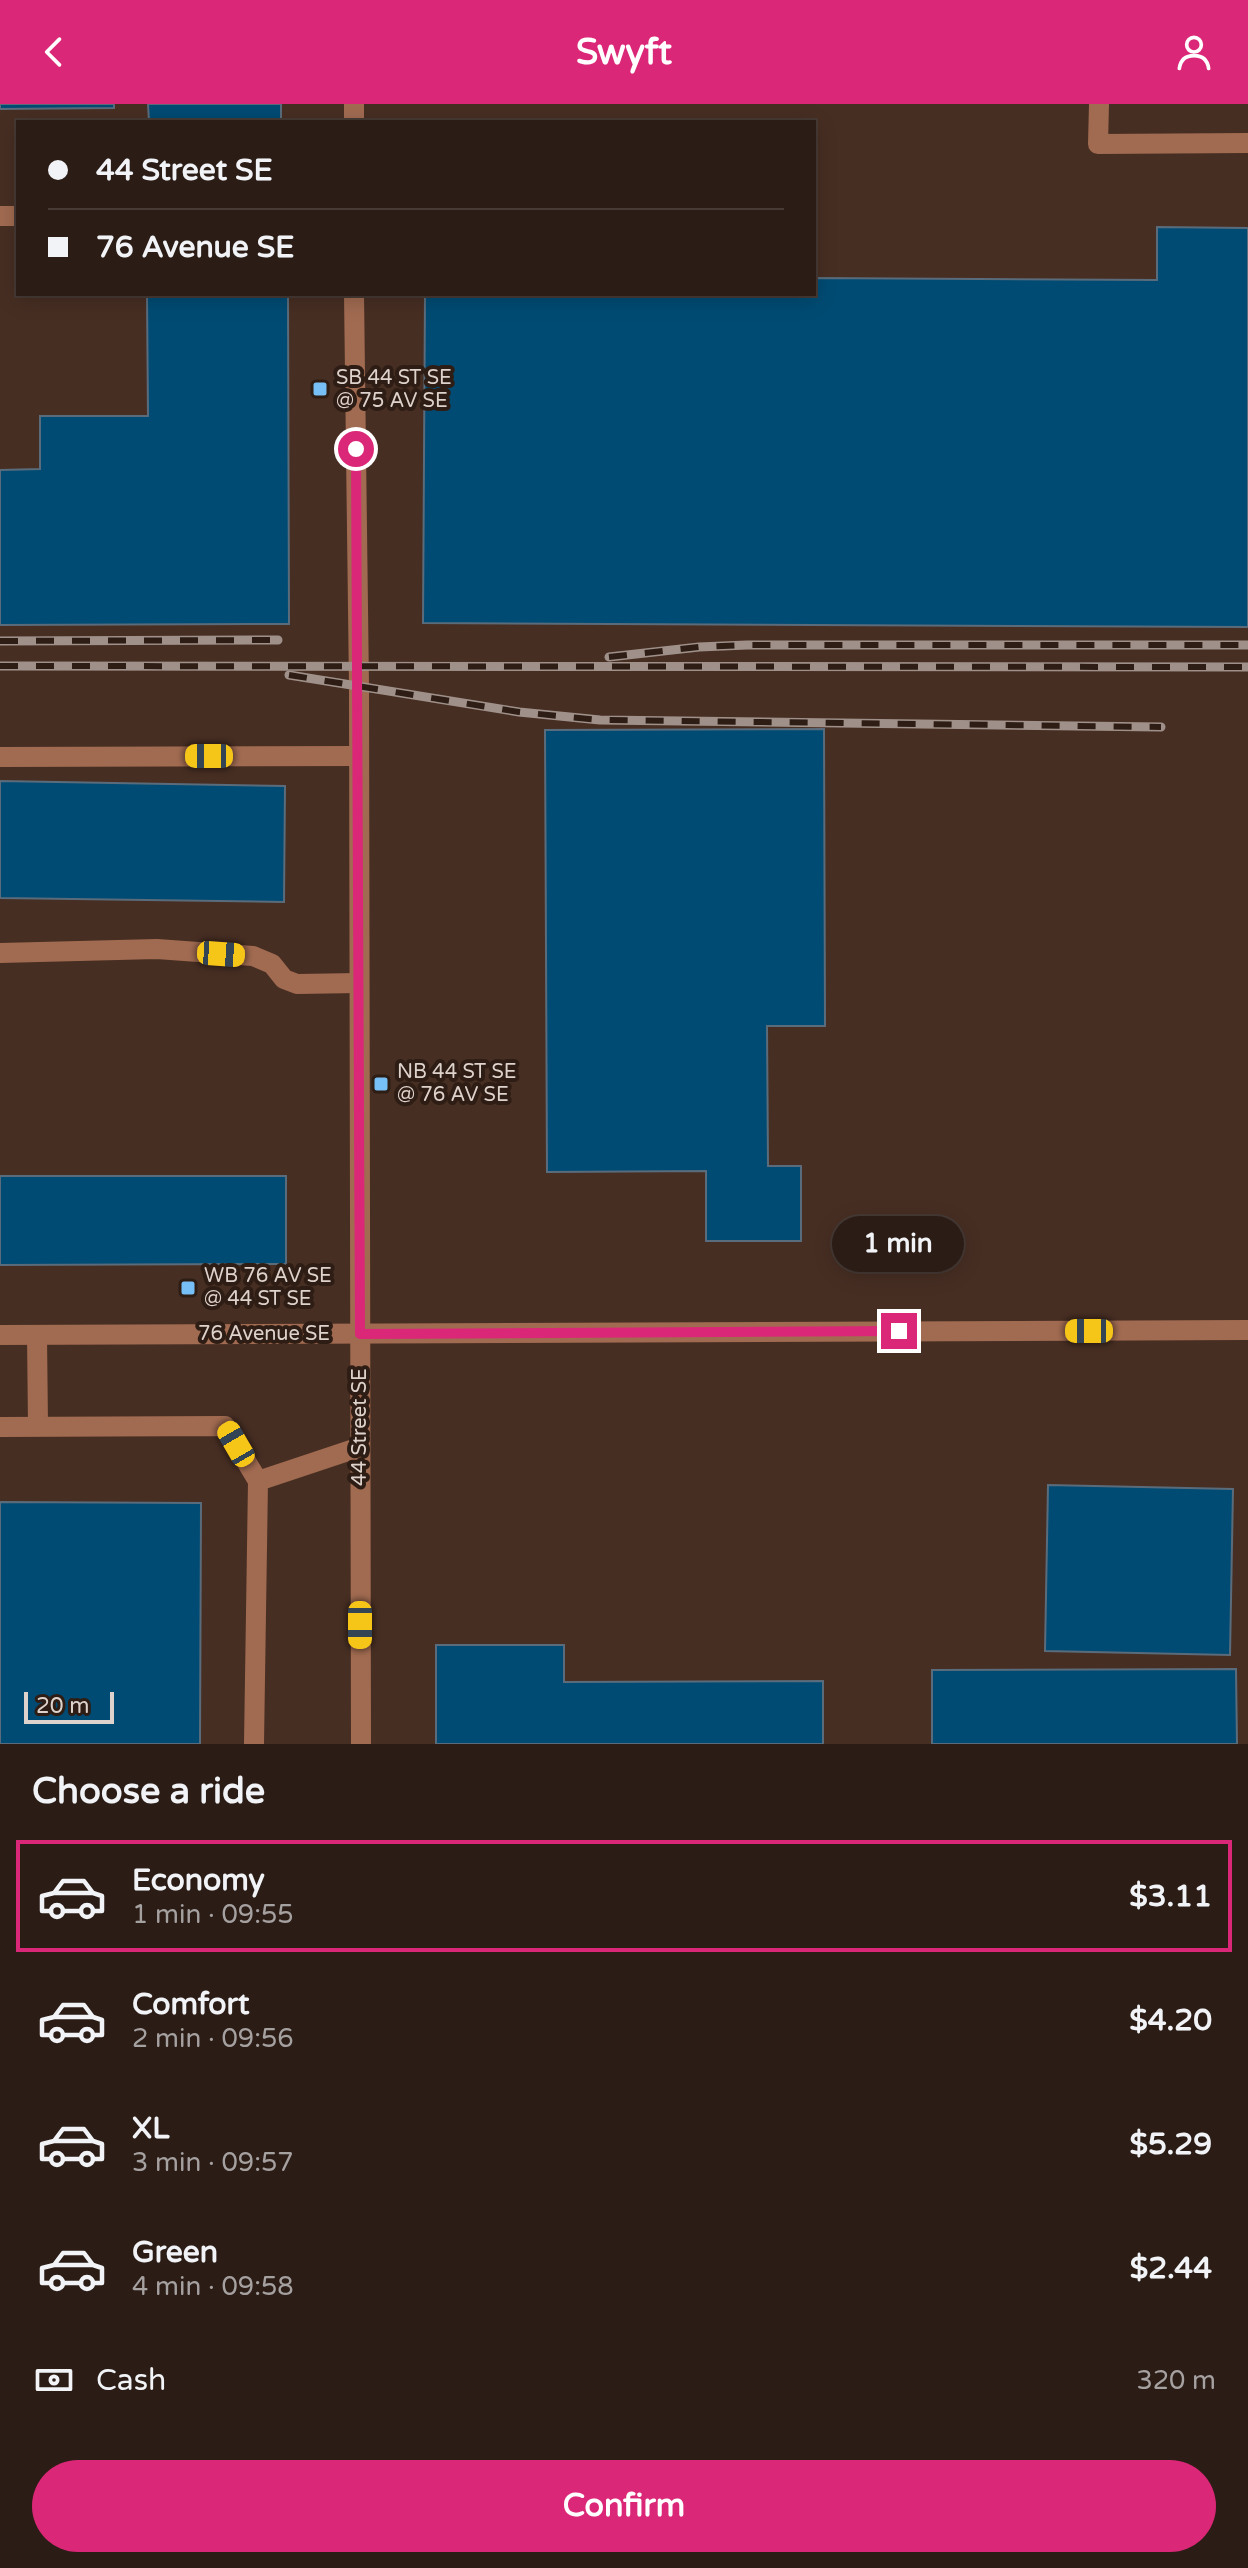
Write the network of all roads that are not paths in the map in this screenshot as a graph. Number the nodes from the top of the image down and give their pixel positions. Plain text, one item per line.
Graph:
1 (1099, 104) edge
2 (1248, 143) edge
3 (354, 296) edge
4 (359, 756) junction
5 (0, 757) edge
6 (0, 953) edge
7 (359, 983) junction
8 (1248, 1330) edge
9 (360, 1334) junction
10 (0, 1335) edge
11 (37, 1335) junction
12 (38, 1426) junction
13 (0, 1427) edge
14 (360, 1447) junction
15 (258, 1481) junction
16 (254, 1744) edge
17 (361, 1744) edge

1 - 2 street
3 - 4 street, 44 Street SE
4 - 5 street
4 - 7 street, 44 Street SE
6 - 7 street
7 - 9 street, 44 Street SE
8 - 9 street, 76 Avenue SE
9 - 11 street, 76 Avenue SE
9 - 14 street, 44 Street SE
10 - 11 street, 76 Avenue SE
11 - 12 street
12 - 13 street
12 - 15 street
14 - 15 street
14 - 17 street, 44 Street SE
15 - 16 street

